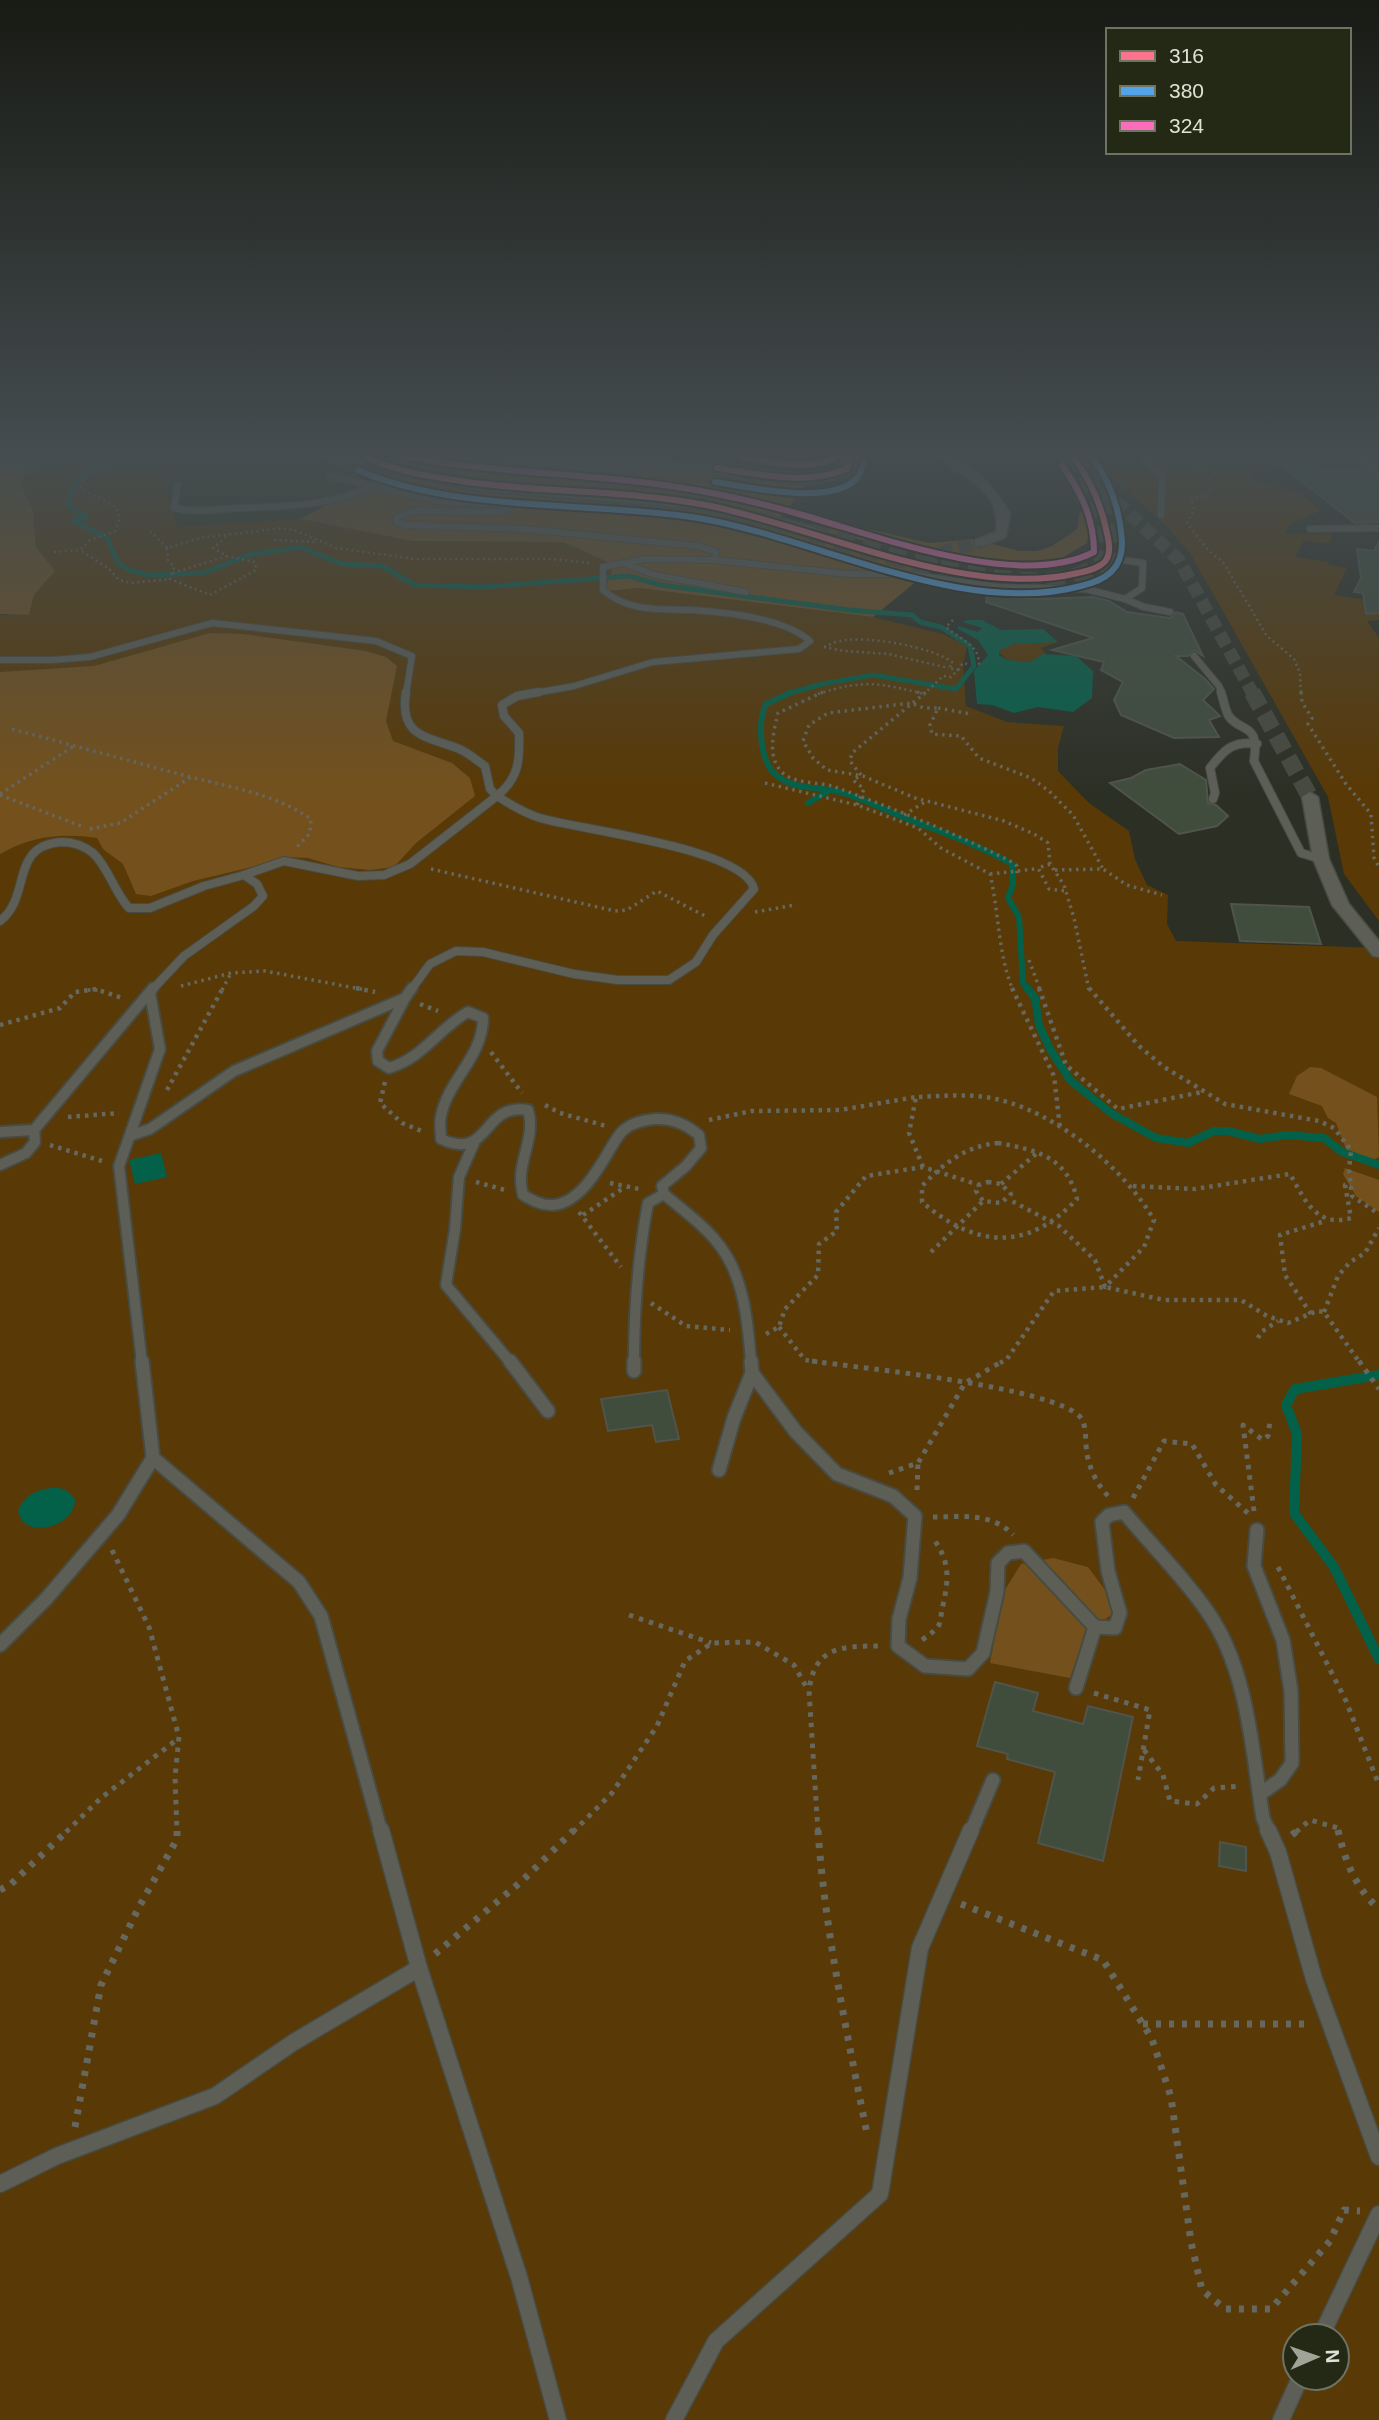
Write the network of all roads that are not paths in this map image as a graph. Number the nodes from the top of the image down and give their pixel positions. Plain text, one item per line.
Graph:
1 (604, 570) edge
2 (641, 570) edge
3 (810, 570) edge
4 (1110, 570) edge
5 (1143, 570) edge
6 (1086, 589) junction
7 (747, 592) dead end
8 (1125, 599) junction
9 (1170, 612) dead end
10 (1195, 656) dead end
11 (0, 660) edge
12 (1257, 744) junction
13 (496, 796) junction
14 (1310, 797) tunnel mouth
15 (1213, 799) dead end
16 (1321, 859) junction
17 (244, 875) junction
18 (0, 921) edge
19 (1379, 952) edge
20 (150, 993) junction
21 (405, 998) junction
22 (34, 1130) junction
23 (0, 1132) edge
24 (132, 1135) junction
25 (474, 1143) junction
26 (0, 1165) edge
27 (664, 1194) junction
28 (634, 1371) dead end
29 (752, 1373) junction
30 (548, 1411) dead end
31 (153, 1458) junction
32 (719, 1470) dead end
33 (1257, 1530) dead end
34 (1095, 1627) junction
35 (0, 1644) edge
36 (1076, 1688) road end
37 (993, 1780) dead end
38 (1260, 1794) junction
39 (419, 1968) junction
40 (1379, 2157) edge
41 (0, 2184) edge
42 (1373, 2213) edge
43 (1327, 2322) edge
44 (1294, 2392) edge
45 (558, 2420) edge
46 (674, 2420) edge
47 (1281, 2420) edge

1 - 13 lane
2 - 7 lane
3 - 6 lane
4 - 6 lane
5 - 8 lane
6 - 8 lane
8 - 9 lane
10 - 12 lane
11 - 13 lane
12 - 15 lane
12 - 16 lane
13 - 17 lane
13 - 21 lane
14 - 16 street
16 - 19 street
17 - 18 lane
17 - 20 lane
20 - 22 lane
20 - 24 lane
21 - 24 lane
21 - 25 lane
22 - 23 lane
22 - 26 lane
24 - 31 lane
25 - 27 lane
25 - 30 lane
27 - 28 lane
27 - 29 lane
29 - 32 lane
29 - 34 lane
31 - 35 lane
31 - 39 lane
33 - 38 lane
34 - 36 lane
34 - 38 lane
37 - 46 lane
38 - 40 lane
39 - 41 lane
39 - 45 lane
42 - 43 lane
44 - 47 lane

